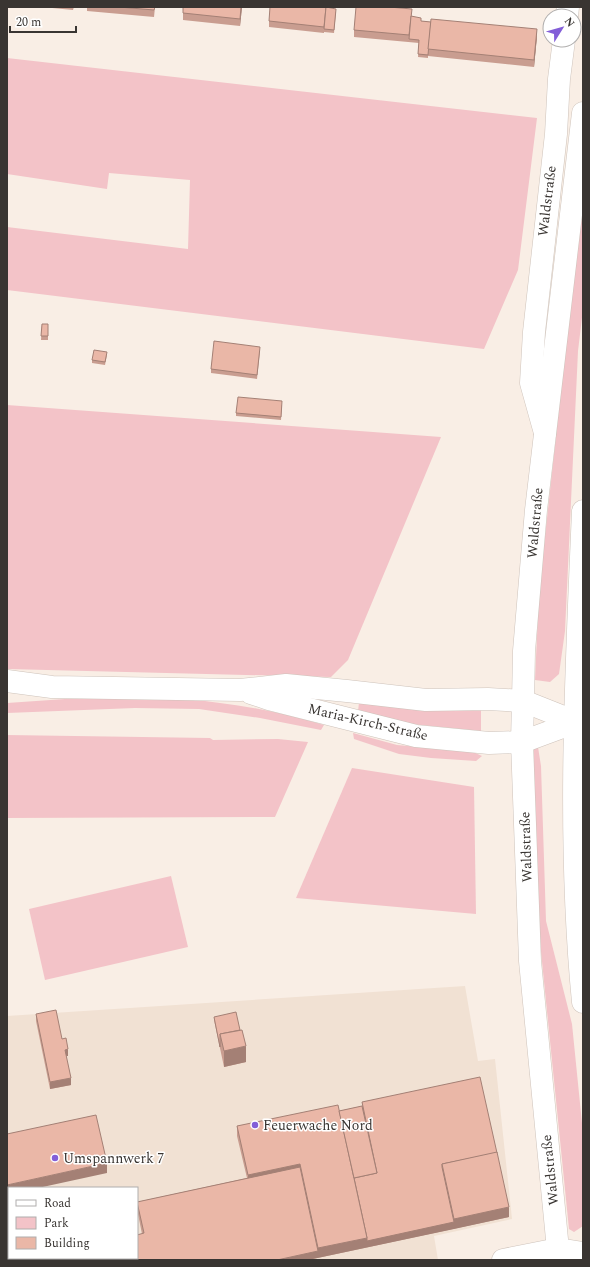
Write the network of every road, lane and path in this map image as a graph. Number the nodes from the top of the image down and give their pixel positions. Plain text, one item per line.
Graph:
1 (563, 48) edge
2 (583, 113) edge
3 (545, 433) junction
4 (583, 511) edge
5 (7, 680) edge
6 (52, 687) junction
7 (240, 690) junction
8 (7, 693) edge
9 (523, 701) junction
10 (576, 722) junction
11 (522, 742) junction
12 (583, 1002) edge
13 (583, 1253) edge
14 (559, 1254) edge
15 (503, 1260) edge

1 - 3 main road, Waldstraße
2 - 3 main road, Waldstraße
3 - 9 main road, Waldstraße
4 - 10 main road
5 - 6 main road, Maria-Kirch-Straße
6 - 7 main road, Maria-Kirch-Straße
6 - 8 main road, Maria-Kirch-Straße
7 - 9 main road, Maria-Kirch-Straße
7 - 11 main road, Maria-Kirch-Straße
9 - 10 main road, Maria-Kirch-Straße
9 - 11 main road, Waldstraße
10 - 11 main road, Maria-Kirch-Straße
10 - 12 main road
11 - 14 main road, Waldstraße
13 - 14 main road
14 - 15 main road

